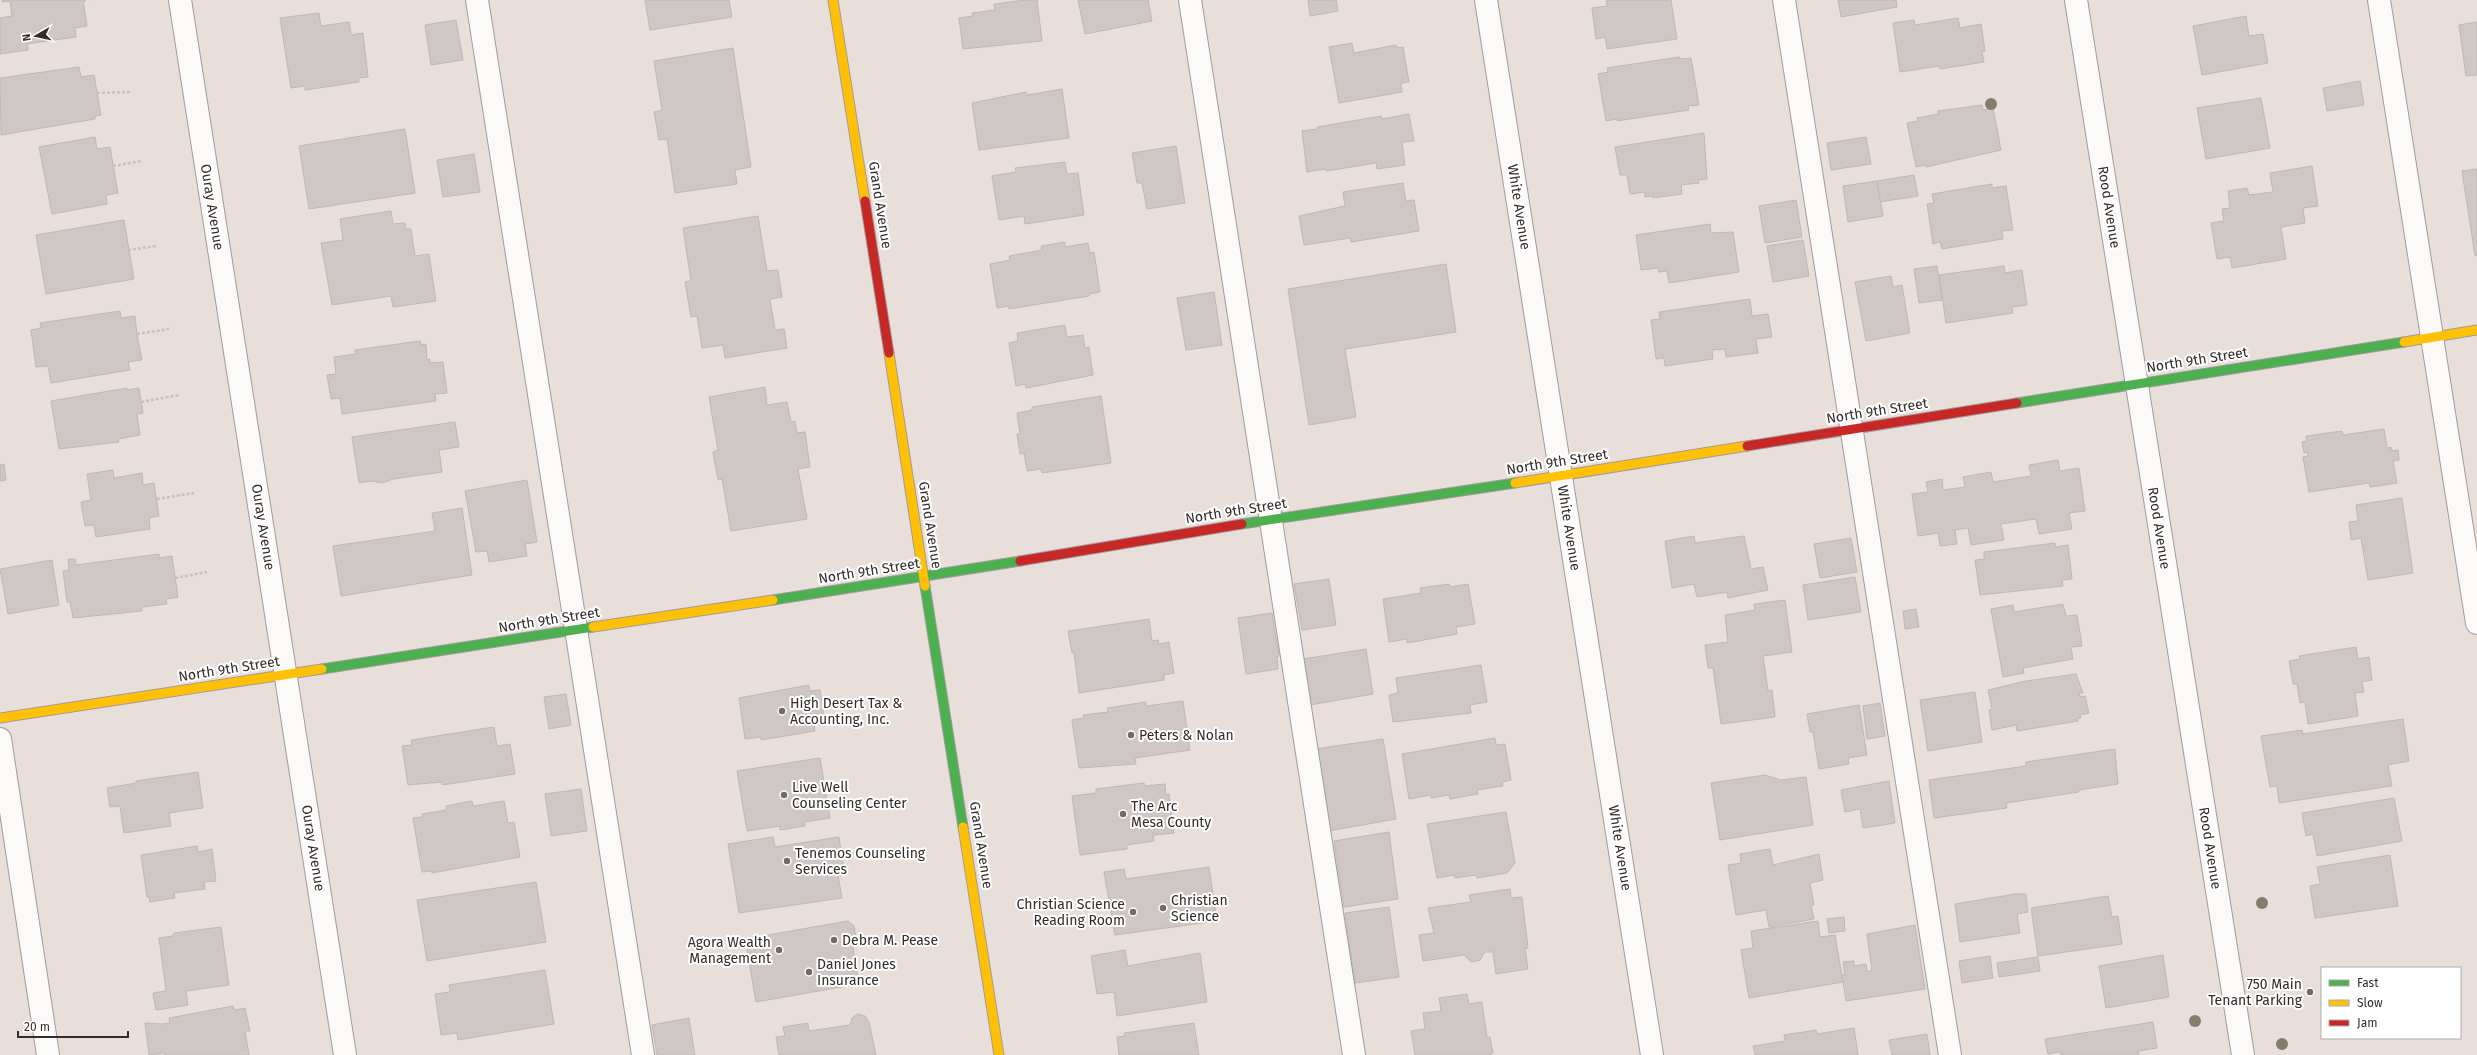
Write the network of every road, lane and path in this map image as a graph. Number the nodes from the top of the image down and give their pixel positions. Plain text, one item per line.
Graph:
1 (88, 0) edge
2 (180, 0) edge
3 (477, 0) edge
4 (833, 0) edge
5 (1190, 0) edge
6 (1486, 0) edge
7 (1784, 0) edge
8 (2076, 0) edge
9 (2379, 0) edge
10 (83, 1) edge
11 (131, 92) dead end
12 (97, 94) dead end
13 (142, 161) dead end
14 (113, 166) dead end
15 (156, 246) dead end
16 (128, 250) dead end
17 (169, 329) dead end
18 (2477, 330) edge
19 (137, 334) dead end
20 (2432, 338) junction
21 (2136, 384) junction
22 (179, 395) dead end
23 (141, 402) dead end
24 (1852, 429) junction
25 (1561, 476) junction
26 (194, 493) dead end
27 (157, 499) dead end
28 (1271, 519) junction
29 (207, 572) dead end
30 (924, 577) junction
31 (175, 578) dead end
32 (2477, 623) edge
33 (576, 630) junction
34 (285, 674) junction
35 (0, 718) edge
36 (0, 739) edge
37 (48, 1055) edge
38 (345, 1055) edge
39 (643, 1055) edge
40 (999, 1055) edge
41 (1354, 1055) edge
42 (1652, 1055) edge
43 (1950, 1055) edge
44 (2243, 1055) edge

1 - 10 path
2 - 34 street, Ouray Avenue
3 - 33 street
4 - 30 street, Grand Avenue
5 - 28 street
6 - 25 street, White Avenue
7 - 24 street
8 - 21 street, Rood Avenue
9 - 20 street
11 - 12 path
13 - 14 path
15 - 16 path
17 - 19 path
18 - 20 street, North 9th Street
20 - 21 street, North 9th Street
20 - 32 street
21 - 24 street, North 9th Street
21 - 44 street, Rood Avenue
22 - 23 path
24 - 25 street, North 9th Street
24 - 43 street
25 - 28 street, North 9th Street
25 - 42 street, White Avenue
26 - 27 path
28 - 30 street, North 9th Street
28 - 41 street
29 - 31 path
30 - 33 street, North 9th Street
30 - 40 street, Grand Avenue
33 - 34 street, North 9th Street
33 - 39 street
34 - 35 street, North 9th Street
34 - 38 street, Ouray Avenue
36 - 37 street

